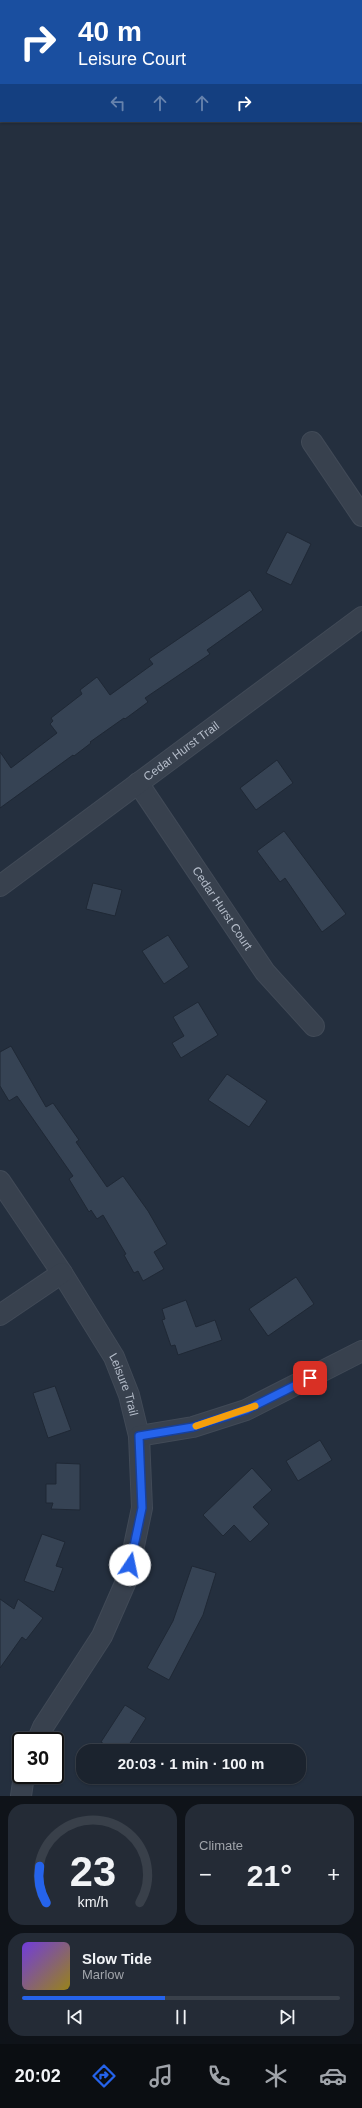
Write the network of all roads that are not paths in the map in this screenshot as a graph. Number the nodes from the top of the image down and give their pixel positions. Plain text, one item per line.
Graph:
1 (312, 442) dead end
2 (362, 516) edge
3 (362, 617) edge
4 (138, 783) junction
5 (0, 886) edge
6 (314, 1026) dead end
7 (0, 1181) edge
8 (62, 1273) junction
9 (0, 1315) edge
10 (362, 1351) edge
11 (139, 1436) junction
12 (41, 1732) edge
13 (23, 1784) edge
14 (21, 1796) edge

1 - 2 street
3 - 4 street, Cedar Hurst Trail
4 - 5 street, Cedar Hurst Trail
4 - 6 street, Cedar Hurst Court
7 - 8 street, Leisure Trail
8 - 9 street
8 - 11 street, Leisure Trail
10 - 11 street
11 - 12 street, Leisure Trail
13 - 14 street

